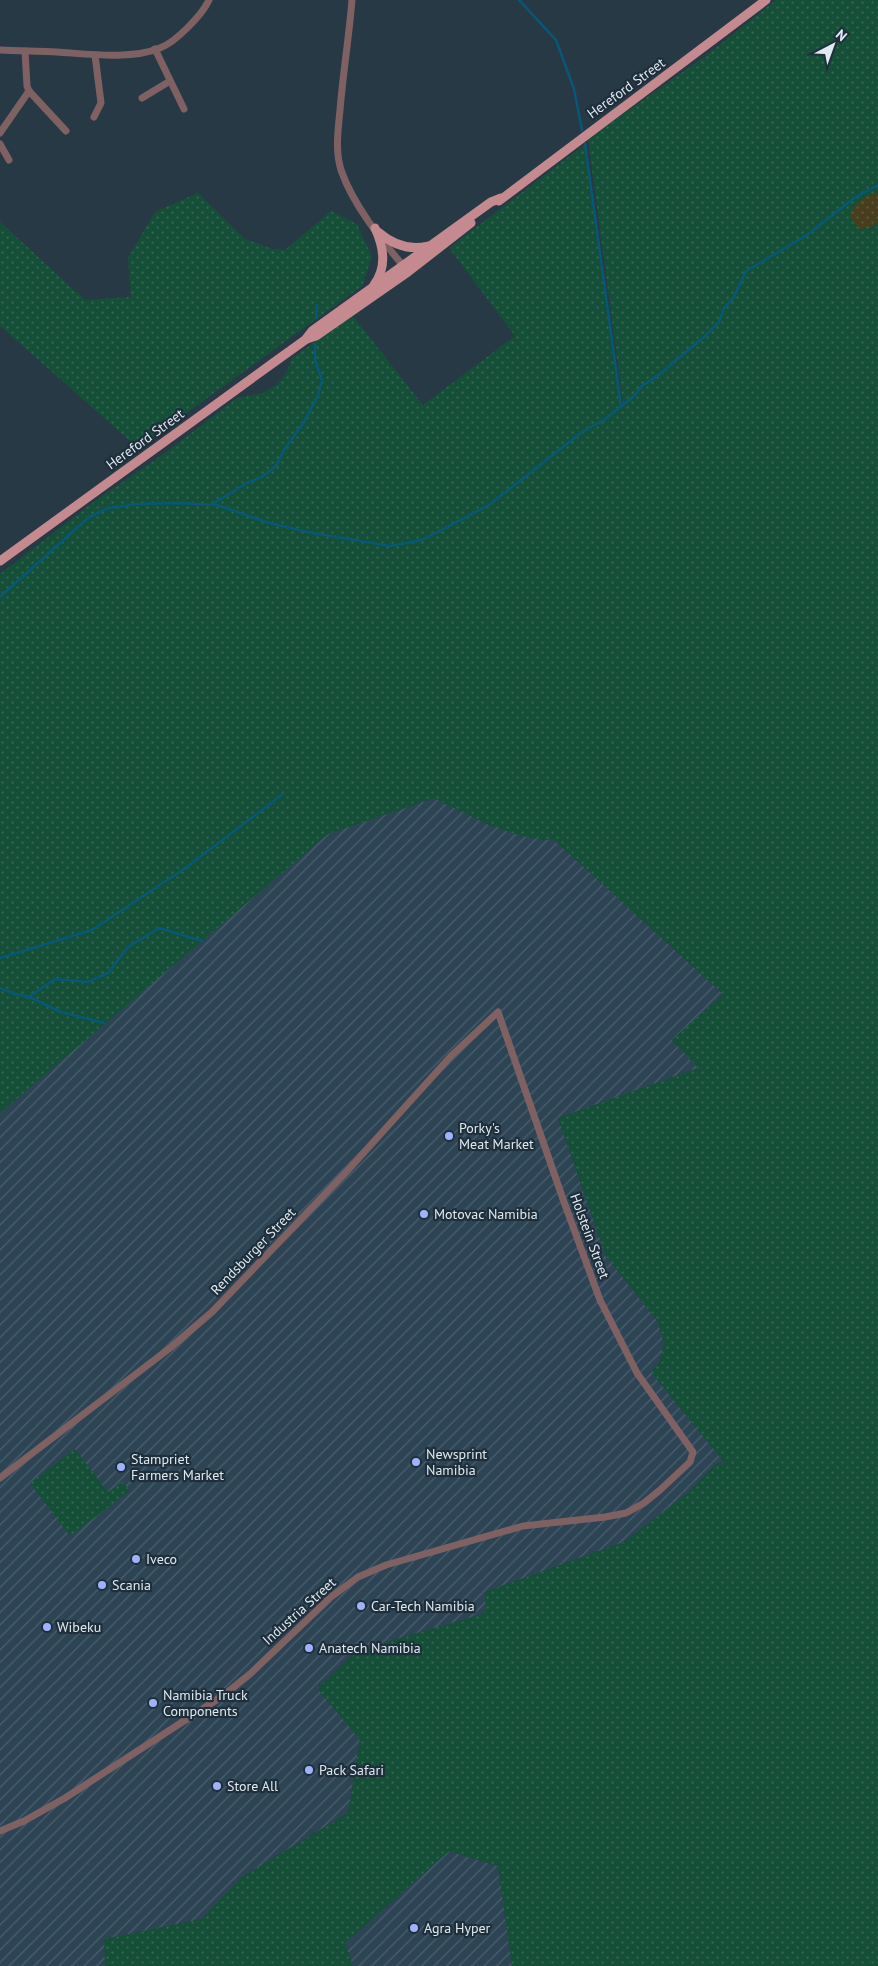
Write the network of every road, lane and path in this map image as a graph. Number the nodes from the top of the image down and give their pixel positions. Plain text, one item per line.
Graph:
1 (209, 0) edge
2 (352, 0) edge
3 (766, 0) edge
4 (155, 49) junction
5 (0, 50) edge
6 (25, 51) junction
7 (95, 55) junction
8 (170, 81) junction
9 (29, 91) junction
10 (142, 98) dead end
11 (184, 109) dead end
12 (94, 117) dead end
13 (66, 131) dead end
14 (0, 132) edge
15 (0, 144) edge
16 (9, 160) dead end
17 (501, 198) junction
18 (376, 230) junction
19 (433, 244) junction
20 (405, 268) junction
21 (371, 289) junction
22 (305, 340) junction
23 (0, 561) edge
24 (498, 1012) joint
25 (693, 1452) joint
26 (0, 1478) edge
27 (0, 1831) edge

1 - 4 street
2 - 18 street
3 - 17 main road, Hereford Street
4 - 7 street
4 - 8 street
5 - 6 street
6 - 7 street
6 - 9 street
7 - 12 street
8 - 10 street
8 - 11 street
9 - 13 street
9 - 14 street
15 - 16 street
17 - 19 main road, Hereford Street
17 - 20 main road, Hereford Street
18 - 19 main road
18 - 20 street
18 - 21 main road
19 - 20 main road, Hereford Street
20 - 21 main road, Hereford Street
20 - 22 main road, Hereford Street
21 - 22 main road, Hereford Street
22 - 23 main road, Hereford Street
24 - 25 street, Holstein Street
24 - 26 street, Rendsburger Street
25 - 27 street, Industria Street

